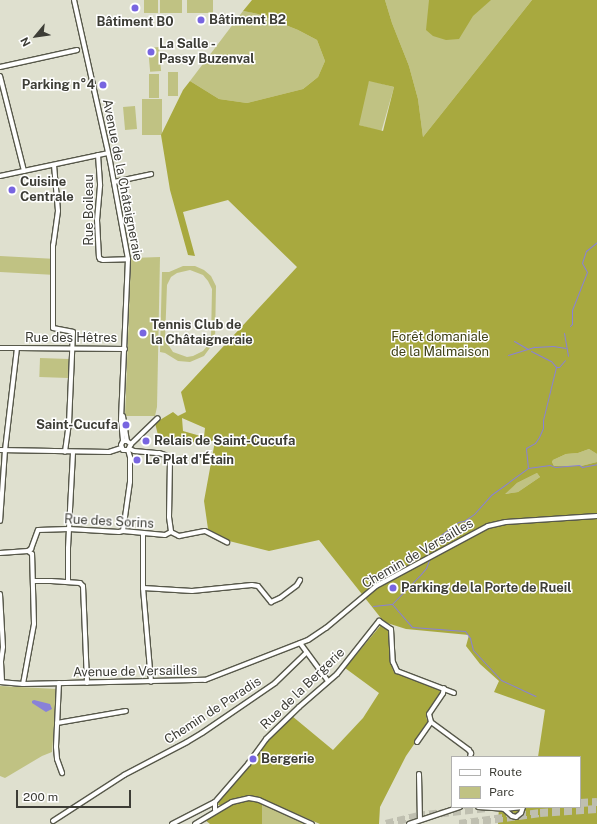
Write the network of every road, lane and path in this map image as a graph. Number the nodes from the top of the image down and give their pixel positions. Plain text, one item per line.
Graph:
1 (74, 0) edge
2 (77, 50) dead end
3 (0, 67) edge
4 (0, 76) edge
5 (108, 153) junction
6 (98, 155) junction
7 (54, 165) junction
8 (24, 171) junction
9 (150, 174) dead end
10 (0, 176) edge
11 (114, 182) junction
12 (128, 259) junction
13 (0, 348) edge
14 (17, 348) junction
15 (72, 349) junction
16 (125, 349) junction
17 (158, 418) dead end
18 (128, 445) junction
19 (121, 448) junction
20 (2, 450) edge
21 (65, 452) junction
22 (73, 452) junction
23 (597, 516) edge
24 (0, 521) edge
25 (69, 529) junction
26 (123, 531) junction
27 (171, 532) junction
28 (143, 533) junction
29 (227, 542) dead end
30 (28, 551) junction
31 (0, 552) edge
32 (300, 580) dead end
33 (34, 582) junction
34 (68, 582) junction
35 (143, 588) junction
36 (0, 594) edge
37 (0, 602) edge
38 (348, 609) joint
39 (300, 643) junction
40 (306, 653) junction
41 (328, 681) junction
42 (1, 682) edge
43 (87, 682) junction
44 (151, 682) junction
45 (59, 683) junction
46 (23, 684) junction
47 (444, 688) junction
48 (454, 692) dead end
49 (126, 711) dead end
50 (431, 722) junction
51 (57, 724) junction
52 (417, 742) dead end
53 (470, 756) edge
54 (62, 773) dead end
55 (419, 774) dead end
56 (215, 802) junction
57 (454, 808) edge
58 (491, 808) edge
59 (514, 808) edge
60 (523, 808) edge
61 (504, 809) junction
62 (215, 810) junction
63 (420, 820) junction
64 (53, 821) dead end
65 (172, 824) edge
66 (195, 824) edge
67 (312, 824) edge
68 (409, 824) edge

1 - 5 street, Avenue de la Châtaigneraie
2 - 3 street
4 - 8 street
5 - 6 street
5 - 11 street, Avenue de la Châtaigneraie
6 - 7 street
6 - 12 street, Rue Boileau
7 - 8 street
7 - 15 street
8 - 10 street
9 - 11 street
11 - 12 street, Avenue de la Châtaigneraie
12 - 16 street, Avenue de la Châtaigneraie
13 - 14 street, Rue des Hêtres
14 - 15 street, Rue des Hêtres
14 - 20 street
15 - 16 street, Rue des Hêtres
15 - 21 street
16 - 18 street, Avenue de la Châtaigneraie
17 - 18 street
18 - 19 street
18 - 19 street
18 - 26 street
18 - 27 street
19 - 22 street
20 - 21 street
20 - 24 street
21 - 22 street
22 - 25 street
23 - 38 street, Chemin de Versailles
25 - 26 street, Rue des Sorins
25 - 30 street, Rue des Sorins
25 - 34 street
26 - 28 street, Rue des Sorins
27 - 28 street, Rue des Sorins
27 - 29 street, Rue des Sorins
28 - 35 street
30 - 31 street
30 - 33 street
32 - 35 street
33 - 34 street
33 - 46 street
34 - 43 street
35 - 44 street
36 - 37 street
37 - 42 street
38 - 39 street, Avenue de Versailles
39 - 40 street
39 - 44 street, Avenue de Versailles
40 - 41 street
40 - 64 street, Chemin de Paradis
41 - 47 street, Rue de la Bergerie
41 - 56 street, Rue de la Bergerie
42 - 46 street, Avenue de Versailles
43 - 44 street, Avenue de Versailles
43 - 45 street, Avenue de Versailles
45 - 46 street, Avenue de Versailles
45 - 51 street
47 - 48 street
47 - 50 street
49 - 51 street
50 - 52 street
50 - 53 street
51 - 54 street
55 - 63 street
56 - 62 street
56 - 65 street
57 - 63 street
58 - 61 street
59 - 61 street
60 - 61 street
62 - 66 street
62 - 67 street
63 - 68 street

